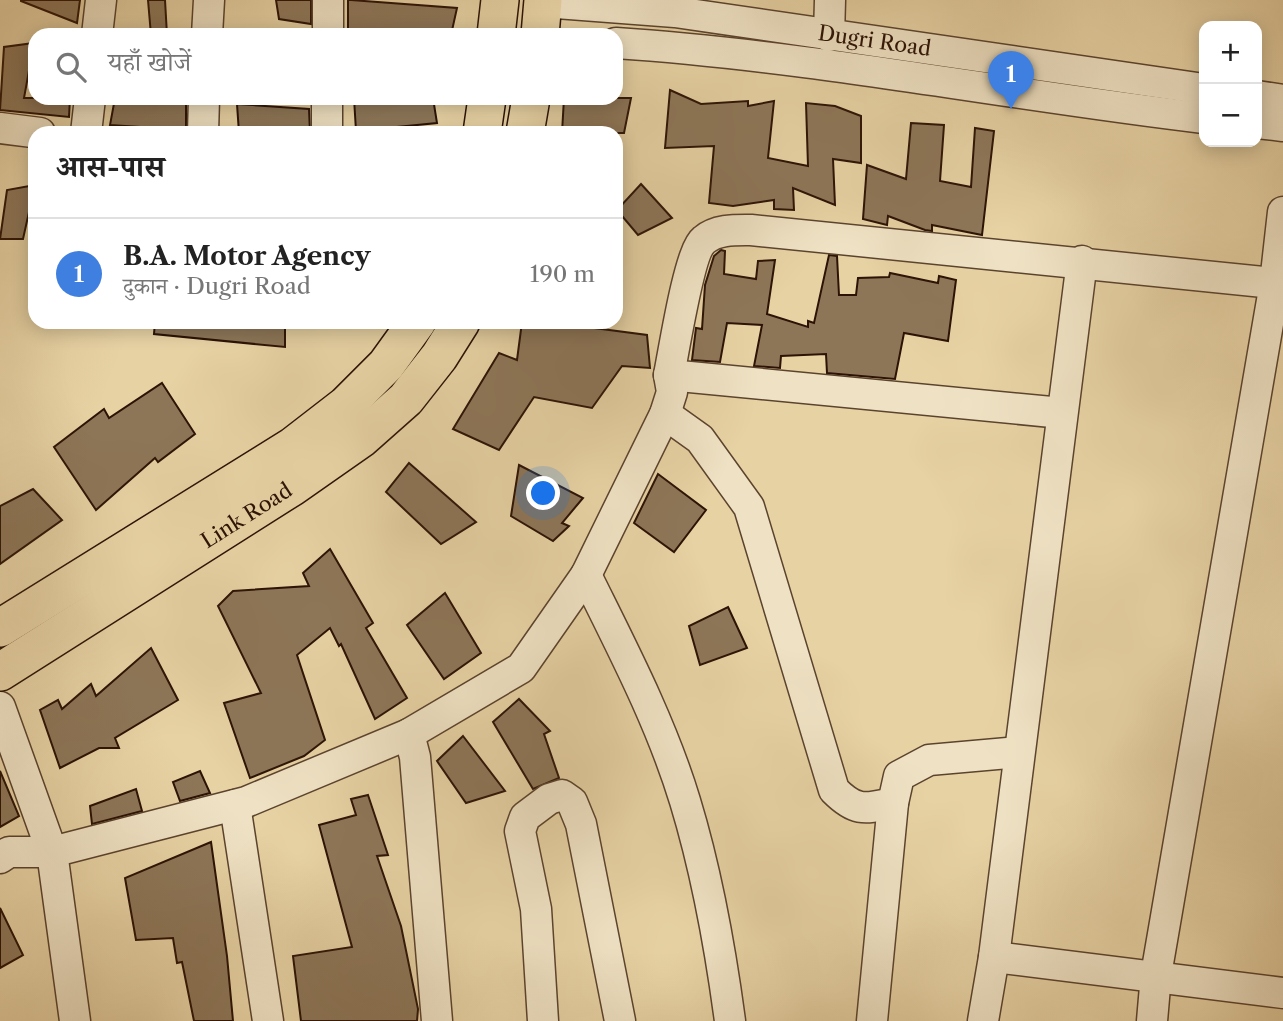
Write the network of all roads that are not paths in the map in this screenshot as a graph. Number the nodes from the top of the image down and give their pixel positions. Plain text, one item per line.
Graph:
1 (101, 0) edge
2 (209, 0) edge
3 (328, 0) edge
4 (500, 0) edge
5 (830, 0) edge
6 (675, 6) edge
7 (542, 12) edge
8 (98, 28) edge
9 (207, 28) edge
10 (328, 28) edge
11 (497, 28) edge
12 (829, 36) junction
13 (623, 43) edge
14 (675, 47) junction
15 (1199, 88) edge
16 (1262, 97) edge
17 (1283, 100) edge
18 (89, 105) edge
19 (204, 105) edge
20 (327, 105) edge
21 (486, 105) edge
22 (530, 105) edge
23 (1199, 117) edge
24 (1262, 125) edge
25 (87, 126) edge
26 (203, 126) edge
27 (327, 126) edge
28 (483, 126) edge
29 (527, 126) edge
30 (1283, 127) edge
31 (0, 128) edge
32 (28, 132) edge
33 (1283, 212) edge
34 (1082, 261) junction
35 (1279, 284) edge
36 (412, 329) edge
37 (457, 329) edge
38 (669, 375) junction
39 (1062, 413) junction
40 (665, 414) junction
41 (586, 575) junction
42 (0, 628) edge
43 (0, 672) edge
44 (0, 707) edge
45 (409, 734) junction
46 (1018, 752) junction
47 (894, 803) junction
48 (235, 805) junction
49 (52, 852) junction
50 (0, 858) edge
51 (994, 957) junction
52 (1156, 975) junction
53 (1283, 993) edge
54 (75, 1021) edge
55 (268, 1021) edge
56 (437, 1021) edge
57 (543, 1021) edge
58 (620, 1021) edge
59 (730, 1021) edge
60 (872, 1021) edge
61 (983, 1021) edge
62 (1152, 1021) edge

1 - 8 street
2 - 9 street
3 - 10 street
4 - 11 main road
5 - 12 street
6 - 7 street, Dugri Road
6 - 12 street, Dugri Road
6 - 14 street
12 - 15 street, Dugri Road
13 - 14 street, Dugri Road
14 - 23 street, Dugri Road
16 - 17 street
18 - 25 street
19 - 26 street
20 - 27 street
21 - 28 main road
22 - 29 main road
24 - 30 street
31 - 32 street
33 - 35 street
34 - 35 street
34 - 38 street
34 - 39 street
35 - 52 street
36 - 42 main road, Link Road
37 - 43 main road, Link Road
38 - 39 street
38 - 40 street
39 - 46 street
40 - 41 street
40 - 47 street
41 - 45 street
41 - 59 street
44 - 49 street
45 - 48 street
45 - 56 street
46 - 47 street
46 - 51 street
47 - 60 street
48 - 49 street
48 - 55 street
49 - 50 street
49 - 54 street
51 - 52 street
51 - 61 street
52 - 53 street
52 - 62 street
57 - 58 street

